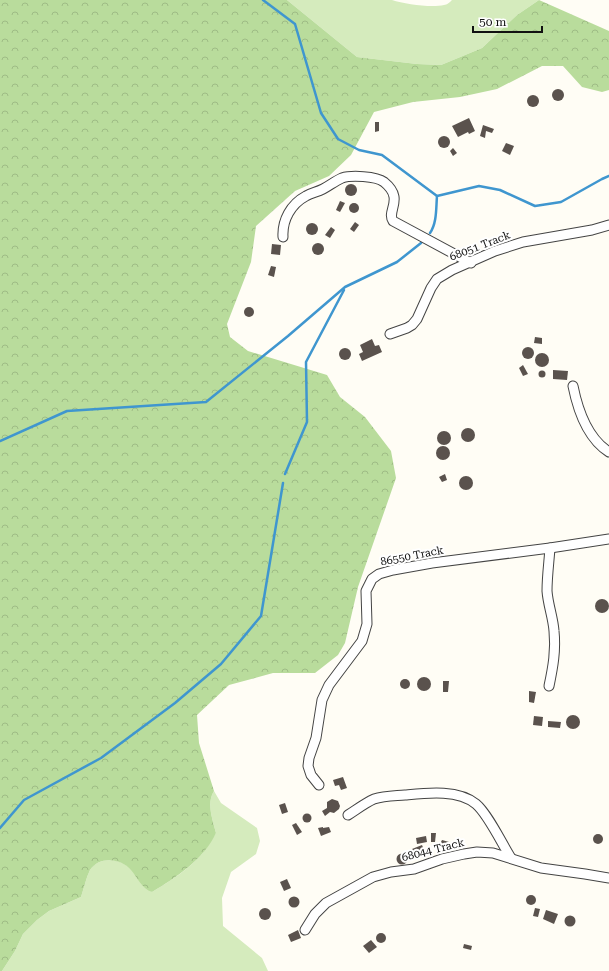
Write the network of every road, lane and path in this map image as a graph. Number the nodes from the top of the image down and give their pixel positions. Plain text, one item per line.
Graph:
1 (609, 225) edge
2 (283, 237) dead end
3 (471, 263) junction
4 (390, 334) dead end
5 (573, 386) dead end
6 (609, 452) edge
7 (609, 538) edge
8 (550, 548) junction
9 (549, 686) dead end
10 (319, 785) dead end
11 (348, 815) dead end
12 (511, 858) junction
13 (609, 878) edge
14 (305, 930) dead end

1 - 3 street, 68051 Track
2 - 3 street
3 - 4 street, 68051 Track
5 - 6 street
7 - 8 street, 86550 Track
8 - 9 street
8 - 10 street, 86550 Track
11 - 12 street
12 - 13 street, 68044 Track
12 - 14 street, 68044 Track

